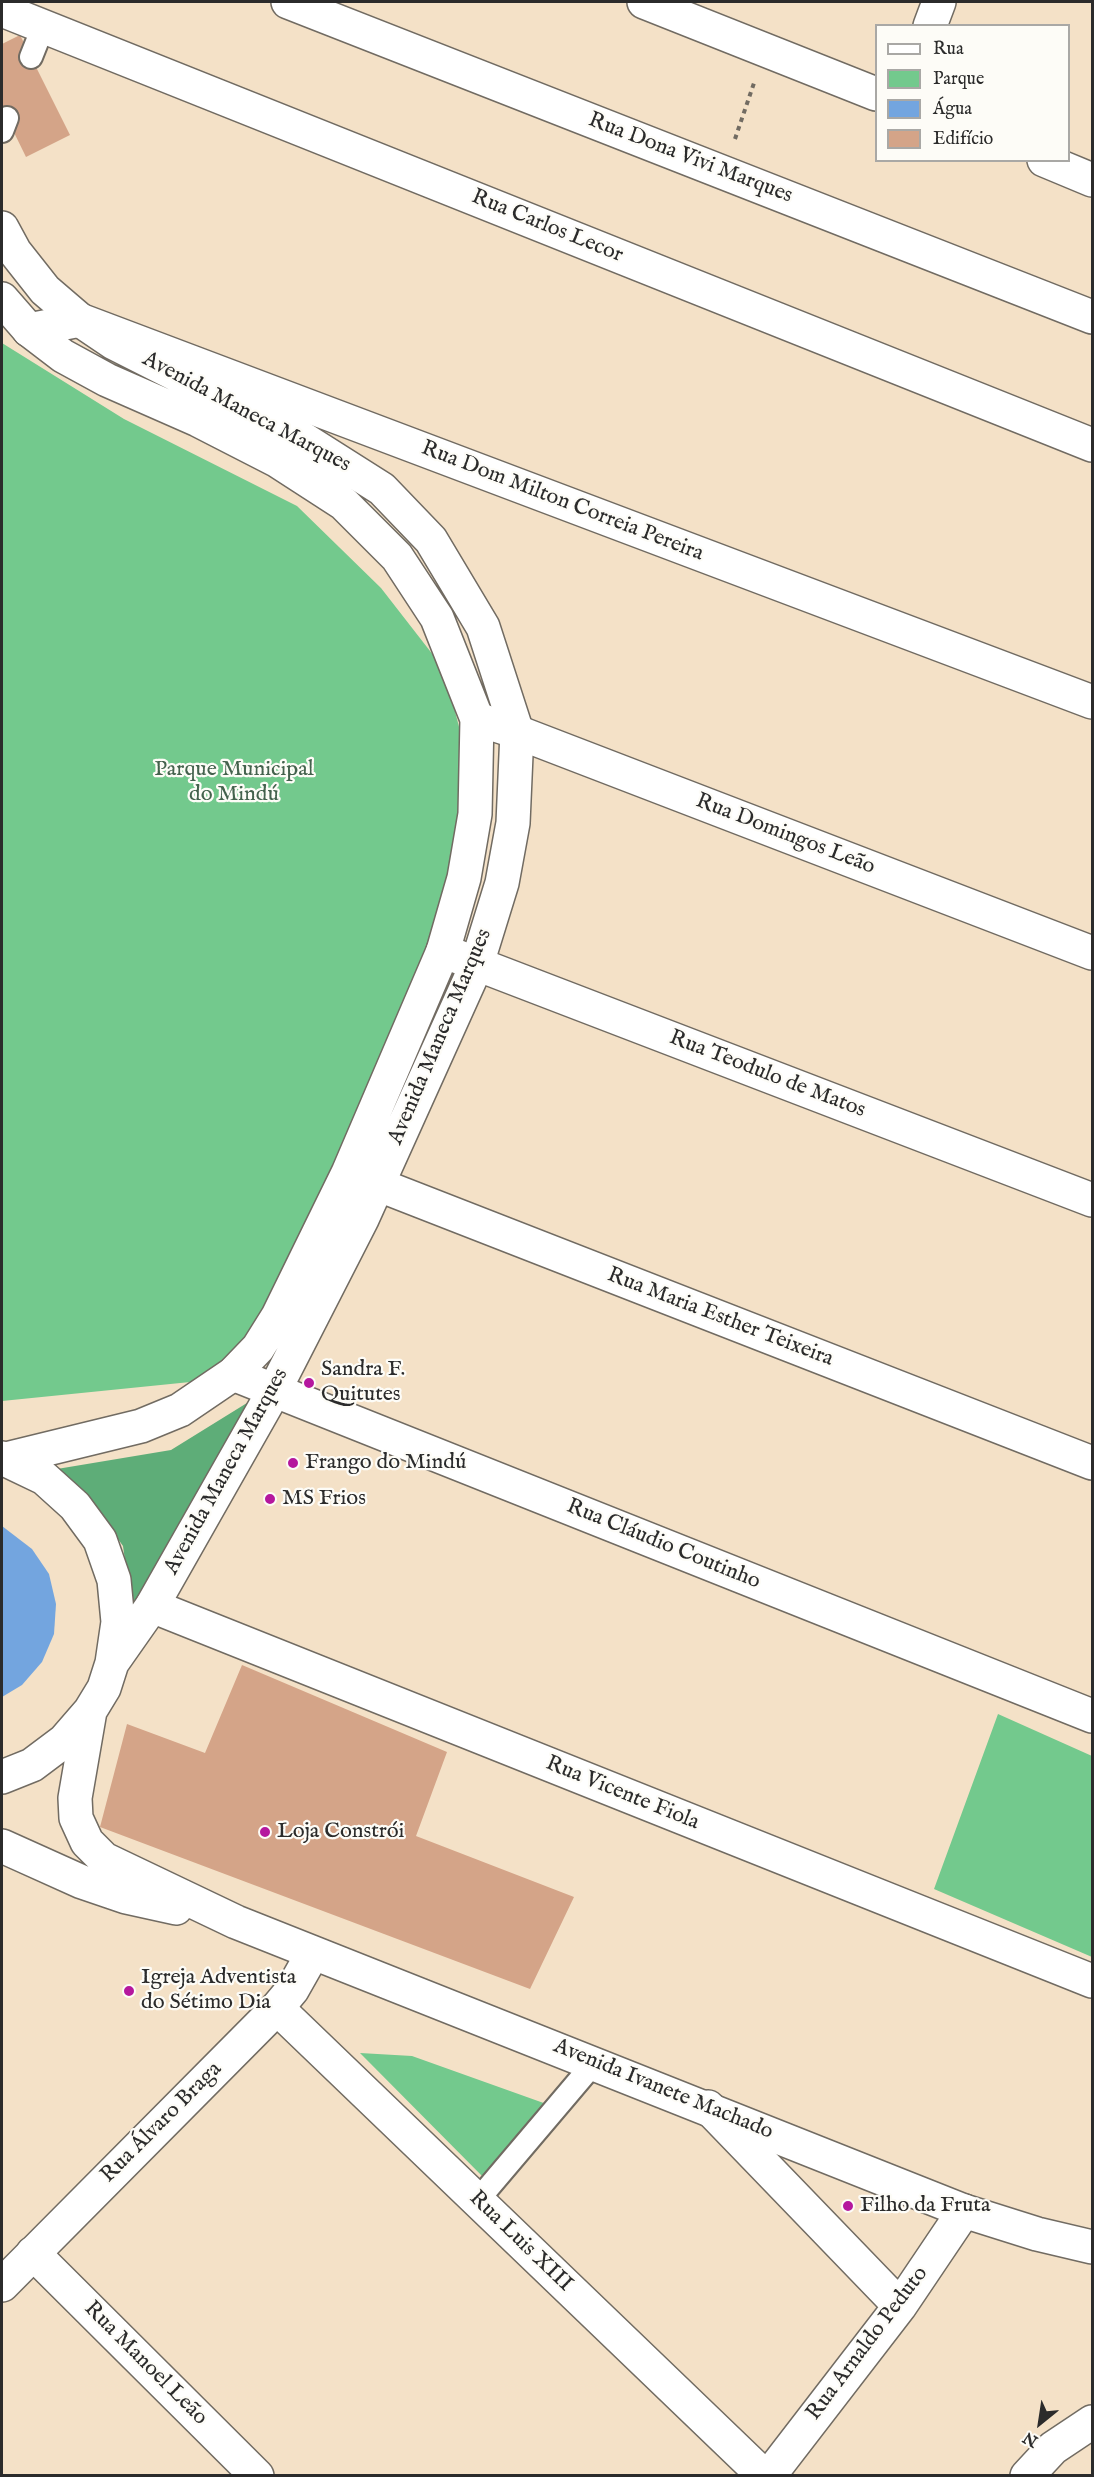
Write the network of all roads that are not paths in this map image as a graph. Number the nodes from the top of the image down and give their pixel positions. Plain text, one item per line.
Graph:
1 (288, 2) edge
2 (644, 2) edge
3 (939, 2) edge
4 (2, 10) edge
5 (931, 24) edge
6 (43, 27) junction
7 (31, 57) dead end
8 (875, 94) edge
9 (1049, 162) edge
10 (1092, 180) edge
11 (2, 228) edge
12 (2, 299) edge
13 (1092, 317) edge
14 (80, 320) junction
15 (29, 330) junction
16 (1092, 445) edge
17 (1092, 702) edge
18 (477, 719) junction
19 (517, 732) junction
20 (443, 951) junction
21 (1092, 953) edge
22 (477, 964) junction
23 (363, 1179) junction
24 (1092, 1200) edge
25 (233, 1374) junction
26 (274, 1391) junction
27 (4, 1459) edge
28 (1092, 1463) edge
29 (152, 1606) junction
30 (112, 1663) junction
31 (90, 1711) junction
32 (1092, 1716) edge
33 (2, 1777) edge
34 (2, 1846) edge
35 (236, 1922) junction
36 (313, 1953) junction
37 (1092, 1981) edge
38 (277, 2008) junction
39 (594, 2063) junction
40 (708, 2107) junction
41 (477, 2200) junction
42 (964, 2211) junction
43 (1092, 2247) edge
44 (33, 2253) junction
45 (2, 2285) edge
46 (900, 2306) junction
47 (1092, 2422) edge
48 (257, 2475) edge
49 (764, 2475) edge
50 (769, 2475) edge
51 (1027, 2475) edge

1 - 13 street, Rua Dona Vivi Marques
2 - 8 street
3 - 5 street
4 - 6 street, Rua Carlos Lecor
6 - 7 lane
6 - 16 street, Rua Carlos Lecor
9 - 10 street
11 - 14 street, Avenida Maneca Marques
12 - 15 street, Avenida Maneca Marques
14 - 15 street
14 - 17 street, Rua Dom Milton Correia Pereira
14 - 19 street, Avenida Maneca Marques
15 - 18 street, Avenida Maneca Marques
18 - 19 street, Rua Domingos Leão
18 - 20 street, Avenida Maneca Marques
19 - 21 street, Rua Domingos Leão
19 - 22 street, Avenida Maneca Marques
20 - 22 street, Rua Teodulo de Matos
20 - 23 street, Avenida Maneca Marques
22 - 23 street, Avenida Maneca Marques
22 - 24 street, Rua Teodulo de Matos
23 - 25 street, Avenida Maneca Marques
23 - 26 street, Avenida Maneca Marques
23 - 28 street, Rua Maria Esther Teixeira
25 - 26 street, Rua Cláudio Coutinho
25 - 27 street, Avenida Maneca Marques
26 - 29 street, Avenida Maneca Marques
26 - 32 street, Rua Cláudio Coutinho
27 - 30 street
29 - 30 street, Avenida Maneca Marques
29 - 37 street, Rua Vicente Fiola
30 - 31 street
31 - 33 street
31 - 35 street, Avenida Ivanete Machado
34 - 35 street, Avenida Ivanete Machado
35 - 36 street, Avenida Ivanete Machado
36 - 38 street, Rua Álvaro Braga
36 - 39 street, Avenida Ivanete Machado
38 - 41 street, Rua Luis XIII
38 - 44 street, Rua Álvaro Braga
39 - 40 street, Avenida Ivanete Machado
39 - 41 lane
40 - 42 street, Avenida Ivanete Machado
40 - 46 street
41 - 49 street, Rua Luis XIII
42 - 43 street, Avenida Ivanete Machado
42 - 46 street, Rua Arnaldo Peduto
44 - 45 street, Rua Álvaro Braga
44 - 48 street, Rua Manoel Leão
46 - 50 street, Rua Arnaldo Peduto
47 - 51 street

